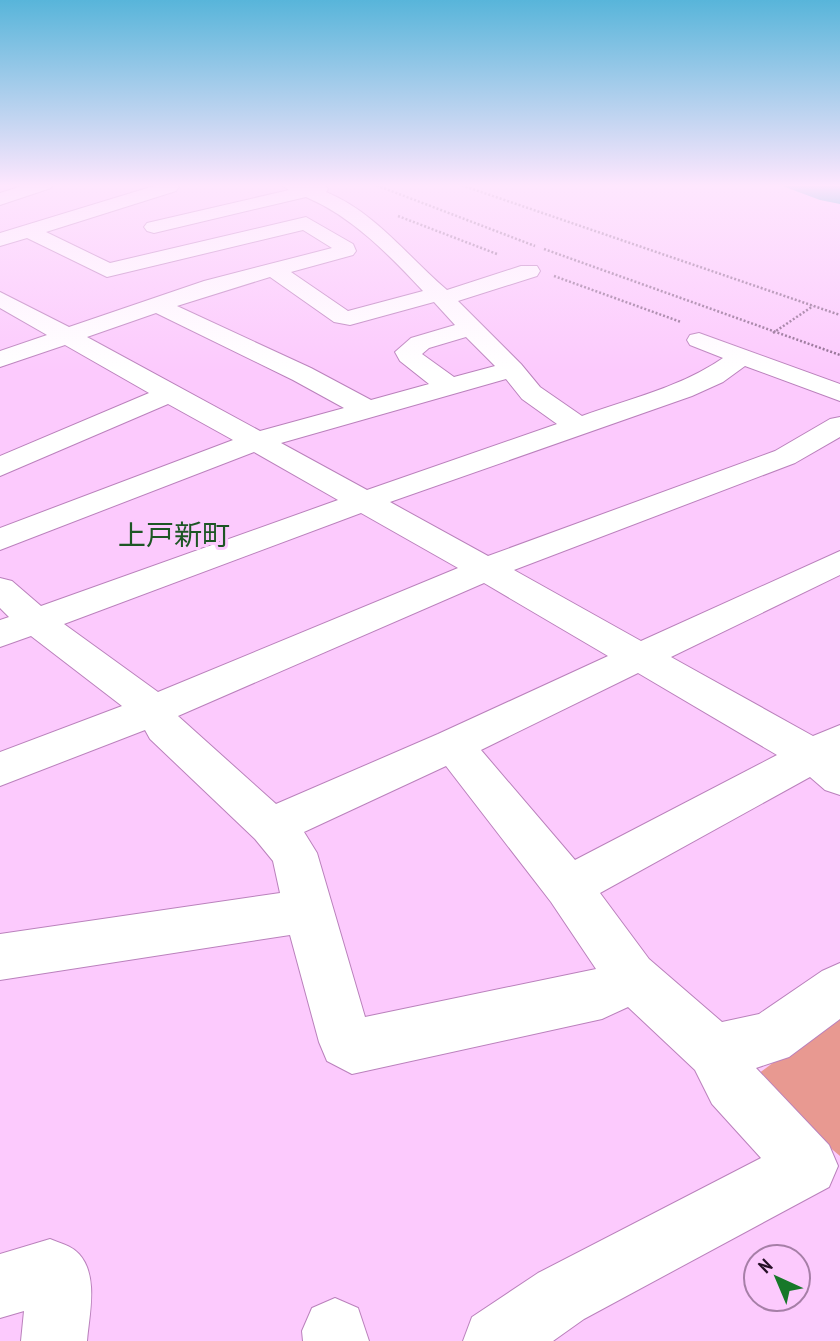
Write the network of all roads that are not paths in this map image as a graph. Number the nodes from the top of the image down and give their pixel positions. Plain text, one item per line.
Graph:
1 (70, 247) edge
2 (206, 247) edge
3 (344, 247) edge
4 (391, 247) edge
5 (274, 270) junction
6 (539, 273) road end
7 (442, 296) junction
8 (0, 299) edge
9 (157, 305) junction
10 (472, 327) junction
11 (690, 331) road end
12 (64, 336) junction
13 (742, 356) junction
14 (0, 359) edge
15 (512, 369) junction
16 (447, 385) junction
17 (840, 393) edge
18 (168, 394) junction
19 (367, 410) junction
20 (840, 425) edge
21 (579, 427) junction
22 (254, 442) junction
23 (0, 467) edge
24 (361, 502) junction
25 (0, 540) edge
26 (840, 562) edge
27 (486, 569) junction
28 (0, 589) edge
29 (36, 621) junction
30 (0, 634) edge
31 (642, 657) junction
32 (154, 710) junction
33 (453, 745) junction
34 (831, 758) edge
35 (0, 769) edge
36 (271, 826) junction
37 (568, 887) junction
38 (308, 911) junction
39 (0, 957) edge
40 (631, 976) junction
41 (840, 988) edge
42 (714, 1051) junction
43 (0, 1286) edge
44 (54, 1341) edge
45 (496, 1341) edge

1 - 2 street
3 - 5 street
4 - 7 street
5 - 7 street
5 - 9 street
6 - 7 street
7 - 10 street
8 - 12 street
9 - 12 street
9 - 19 street
10 - 15 street
10 - 16 street
11 - 13 street
12 - 14 street
12 - 18 street
13 - 17 street
13 - 21 street
15 - 16 street
15 - 21 street
16 - 19 street
18 - 22 street
18 - 23 street
19 - 22 street
20 - 27 street
21 - 24 street
22 - 24 street
22 - 25 street
24 - 27 street
24 - 29 street
26 - 31 street
27 - 31 street
27 - 32 street
28 - 29 street
29 - 30 street
29 - 32 street
31 - 33 street
31 - 34 street
32 - 35 street
32 - 36 street
33 - 36 street
33 - 37 street
34 - 37 street
36 - 38 street
37 - 40 street
38 - 39 street
38 - 40 street
40 - 42 street
41 - 42 street
42 - 45 street
43 - 44 street

